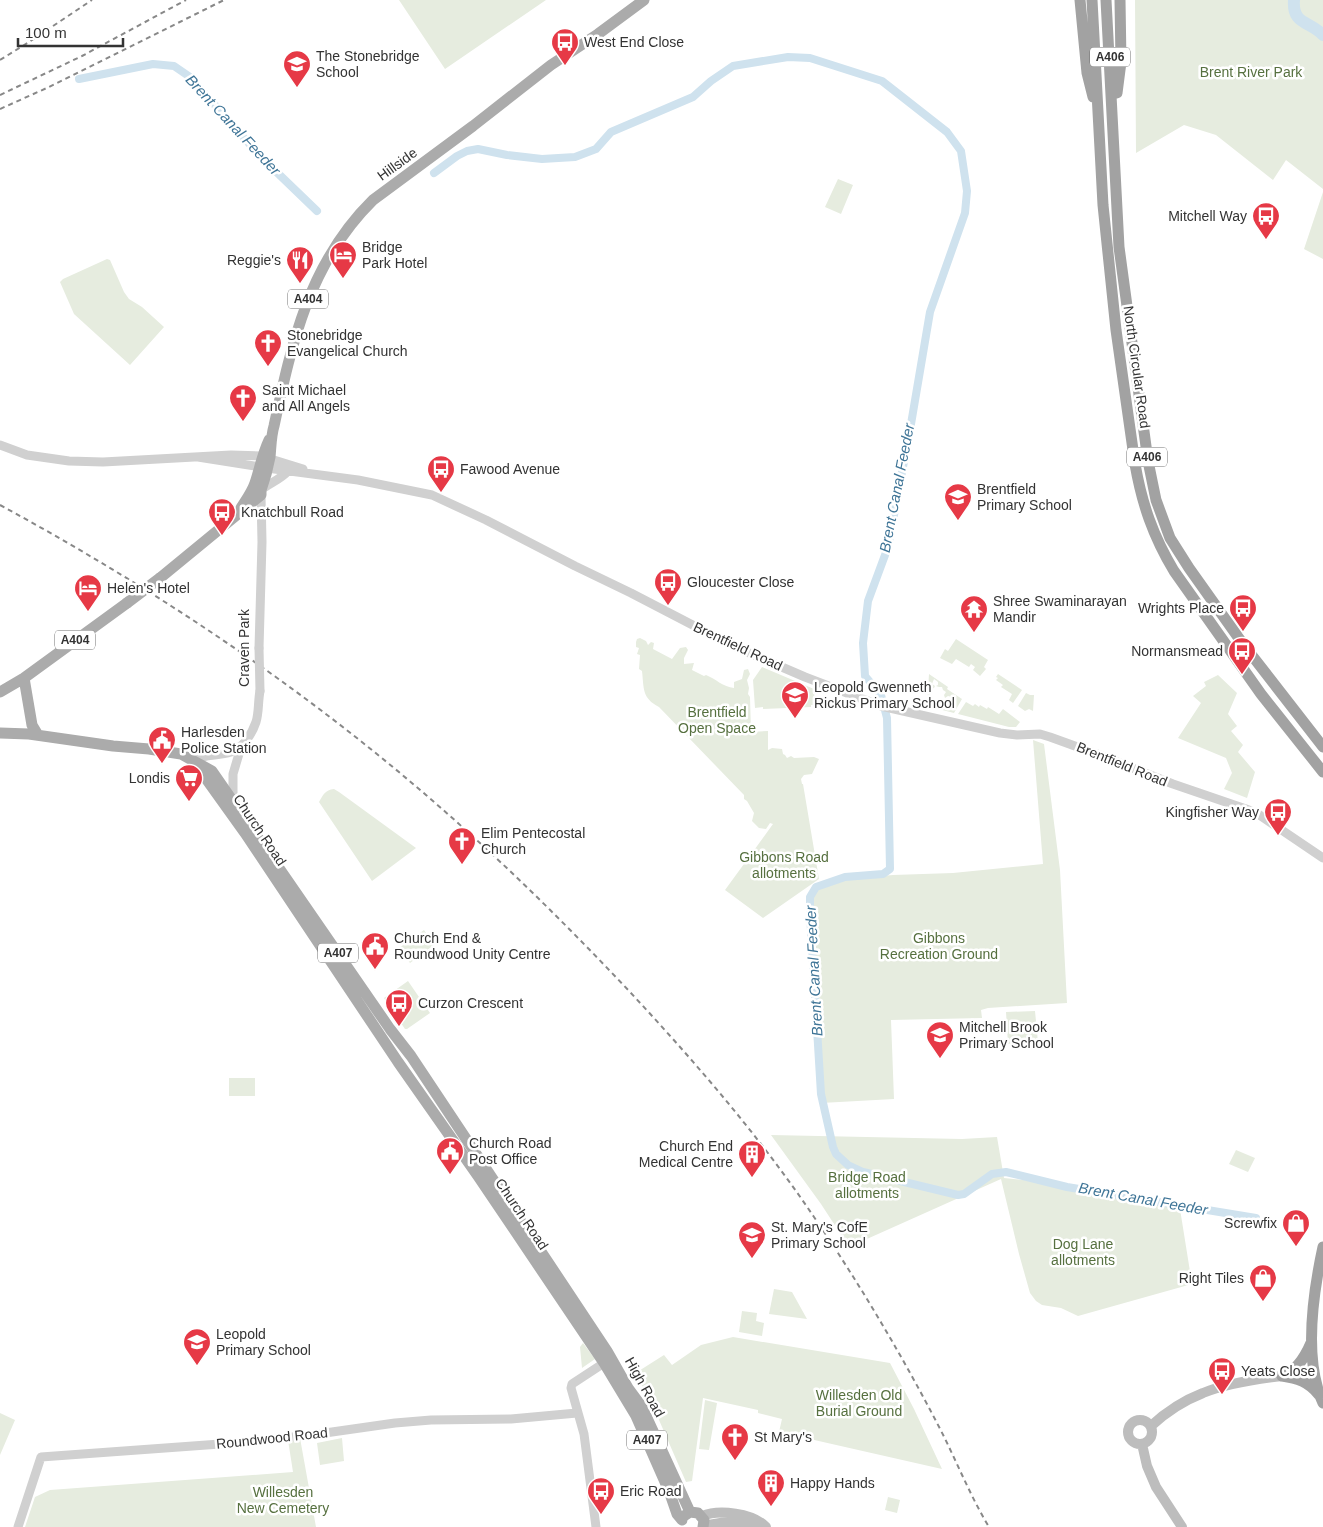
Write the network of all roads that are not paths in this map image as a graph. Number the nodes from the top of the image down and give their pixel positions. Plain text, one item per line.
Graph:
1 (644, 0) edge
2 (1080, 0) edge
3 (1092, 0) edge
4 (1106, 0) edge
5 (1120, 0) edge
6 (1113, 114) junction
7 (1099, 116) junction
8 (0, 445) edge
9 (264, 463) junction
10 (288, 471) junction
11 (326, 476) junction
12 (261, 492) junction
13 (236, 516) junction
14 (24, 678) junction
15 (11, 686) junction
16 (0, 692) edge
17 (27, 694) junction
18 (35, 730) junction
19 (0, 733) edge
20 (241, 747) junction
21 (1323, 747) edge
22 (195, 761) junction
23 (1323, 772) edge
24 (233, 799) junction
25 (1323, 858) edge
26 (1323, 1248) edge
27 (1312, 1342) junction
28 (608, 1361) junction
29 (1282, 1376) junction
30 (1322, 1401) edge
31 (577, 1413) junction
32 (1151, 1426) junction
33 (1142, 1444) junction
34 (685, 1520) edge
35 (703, 1523) edge
36 (18, 1527) edge
37 (596, 1527) edge
38 (756, 1527) edge
39 (766, 1527) edge
40 (1182, 1527) edge

1 - 9 main road, Hillside / A404
2 - 7 highway
3 - 7 highway, North Circular Road / A406
4 - 6 highway, North Circular Road / A406
5 - 6 highway
6 - 21 highway, North Circular Road / A406
7 - 23 highway, North Circular Road / A406
8 - 9 street
9 - 10 street, Brentfield Road
9 - 11 street, Brentfield Road
9 - 12 main road, Craven Park / A404
9 - 13 main road, A404
10 - 11 street, Brentfield Road
10 - 12 street
11 - 25 street, Brentfield Road
12 - 13 main road, A404
12 - 20 street, Craven Park, bridge
13 - 14 main road, A404, bridge
14 - 15 main road, A404
14 - 17 main road
15 - 16 main road, A404
15 - 17 main road
17 - 18 main road
18 - 19 main road
18 - 22 main road, A407
20 - 22 street
20 - 24 street, Craven Park
22 - 24 main road, Church Road / A407
22 - 28 main road, Church Road / A407
24 - 28 main road, Church Road / A407
26 - 27 highway
27 - 29 highway
27 - 30 highway
28 - 31 street
28 - 34 main road, High Road / A407
29 - 30 highway
29 - 32 main road
31 - 36 street, Roundwood Road
31 - 37 street
32 - 33 main road
32 - 33 main road
33 - 40 main road
34 - 35 main road, High Road / A407
35 - 38 main road
35 - 39 main road

